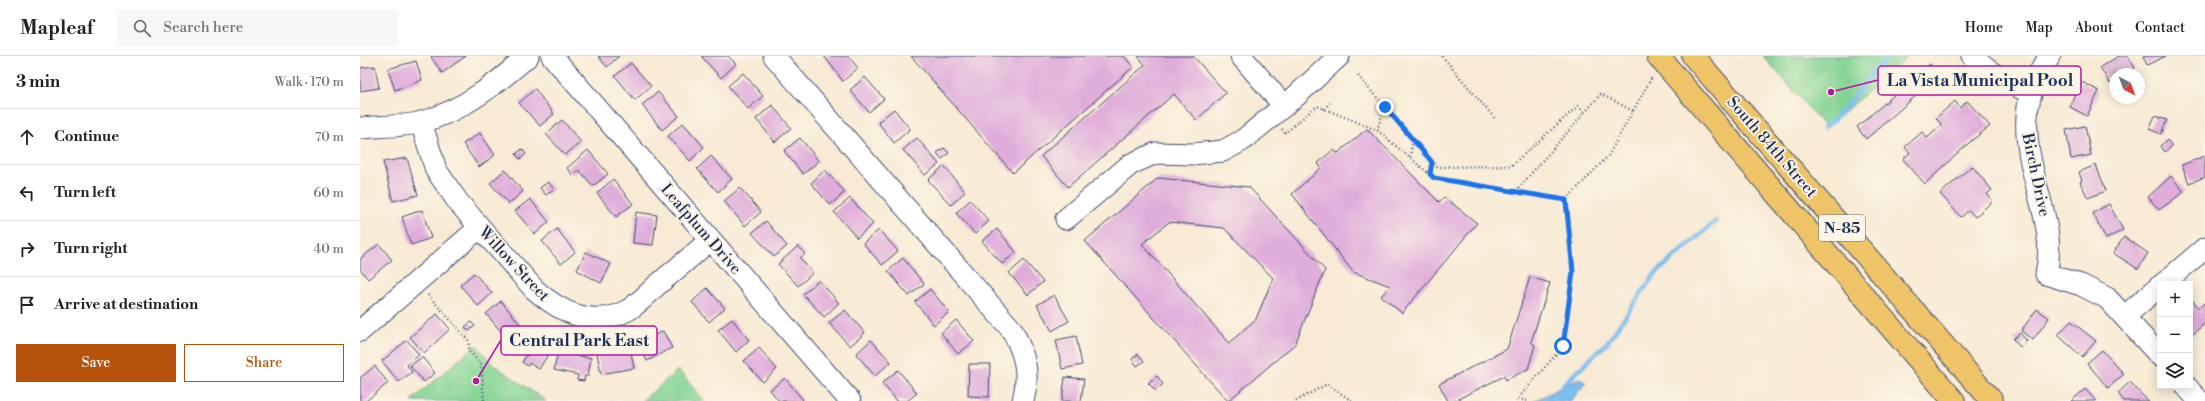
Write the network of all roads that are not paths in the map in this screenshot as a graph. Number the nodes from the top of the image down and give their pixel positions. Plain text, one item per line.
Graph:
1 (528, 56) edge
2 (552, 56) edge
3 (774, 56) edge
4 (1241, 56) edge
5 (1339, 56) edge
6 (1693, 56) edge
7 (1972, 56) edge
8 (2050, 56) edge
9 (1656, 65) edge
10 (2030, 93) junction
11 (1284, 106) junction
12 (421, 122) junction
13 (360, 128) edge
14 (1066, 219) dead end
15 (479, 228) junction
16 (710, 240) junction
17 (2205, 248) edge
18 (2166, 281) edge
19 (2157, 289) edge
20 (2125, 316) junction
21 (360, 332) edge
22 (2157, 353) edge
23 (2189, 389) edge
24 (850, 401) edge
25 (1023, 401) edge
26 (1954, 401) edge
27 (1992, 401) edge
28 (2199, 401) edge

1 - 12 street
2 - 16 street, Leafplum Drive
3 - 25 street
4 - 11 street
5 - 11 street
6 - 27 main road, South 84th Street / N-85
7 - 10 street
8 - 10 street, Birch Drive
9 - 26 main road, South 84th Street / N-85
10 - 20 street, Birch Drive
11 - 14 street
12 - 13 street
12 - 15 street, Willow Street
15 - 16 street, Willow Street
15 - 21 street
16 - 24 street, Leafplum Drive
17 - 18 street
19 - 20 street
20 - 22 street
23 - 28 street

